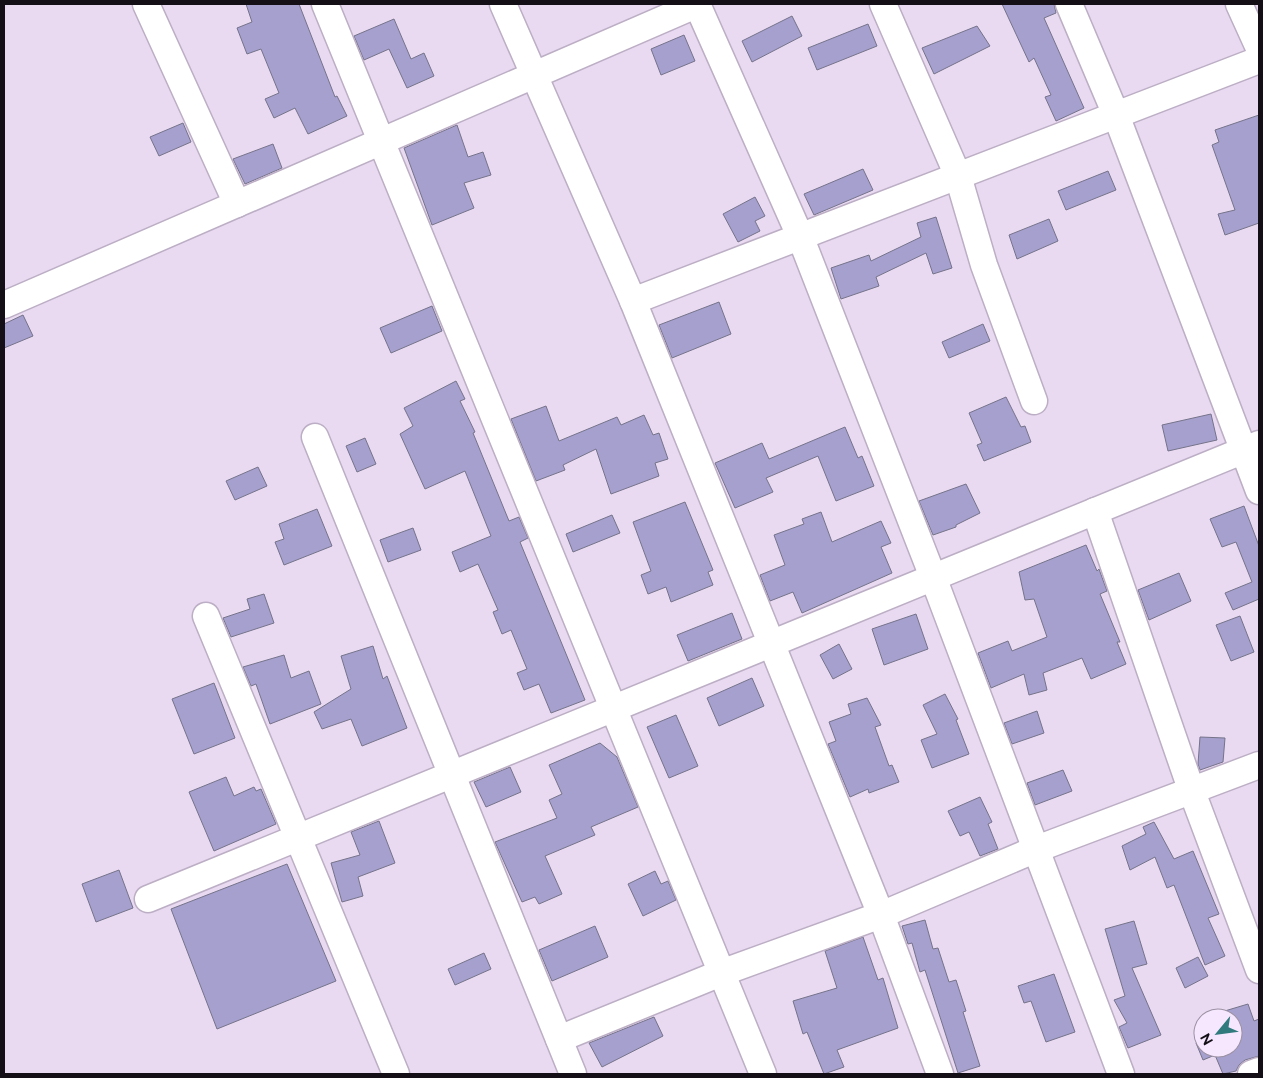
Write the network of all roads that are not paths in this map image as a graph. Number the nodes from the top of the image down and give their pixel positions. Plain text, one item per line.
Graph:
1 (146, 4) edge
2 (325, 4) edge
3 (503, 4) edge
4 (698, 4) edge
5 (883, 4) edge
6 (1069, 4) edge
7 (1239, 4) edge
8 (1259, 48) edge
9 (1259, 60) edge
10 (533, 75) junction
11 (1116, 115) junction
12 (381, 141) junction
13 (958, 176) junction
14 (237, 204) junction
15 (800, 236) junction
16 (633, 300) junction
17 (4, 305) edge
18 (1034, 401) dead end
19 (316, 436) dead end
20 (1251, 447) edge
21 (1259, 491) edge
22 (1096, 511) junction
23 (933, 577) junction
24 (206, 616) dead end
25 (770, 644) junction
26 (613, 708) junction
27 (1259, 765) edge
28 (452, 774) junction
29 (1191, 789) junction
30 (298, 838) junction
31 (1034, 850) junction
32 (148, 899) dead end
33 (881, 915) junction
34 (1259, 970) edge
35 (721, 973) junction
36 (559, 1039) junction
37 (1259, 1071) edge
38 (396, 1074) edge
39 (573, 1074) edge
40 (763, 1074) edge
41 (940, 1074) edge
42 (1121, 1074) edge
43 (1251, 1074) edge

1 - 14 street
2 - 12 street
3 - 10 street
4 - 10 street
4 - 15 street
5 - 13 street
6 - 11 street
7 - 8 street
9 - 11 street
10 - 12 street
10 - 16 street
11 - 13 street
11 - 20 street
12 - 14 street
12 - 26 street
13 - 15 street
13 - 18 street
14 - 17 street
15 - 16 street
15 - 23 street
16 - 25 street
19 - 28 street
20 - 21 street
20 - 22 street
22 - 23 street
22 - 29 street
23 - 25 street
23 - 31 street
24 - 30 street
25 - 26 street
25 - 33 street
26 - 28 street
26 - 35 street
27 - 29 street
28 - 30 street
28 - 36 street
29 - 31 street
29 - 34 street
30 - 32 street
30 - 38 street
31 - 33 street
31 - 42 street
33 - 35 street
33 - 41 street
35 - 36 street
35 - 40 street
36 - 39 street
37 - 43 street

